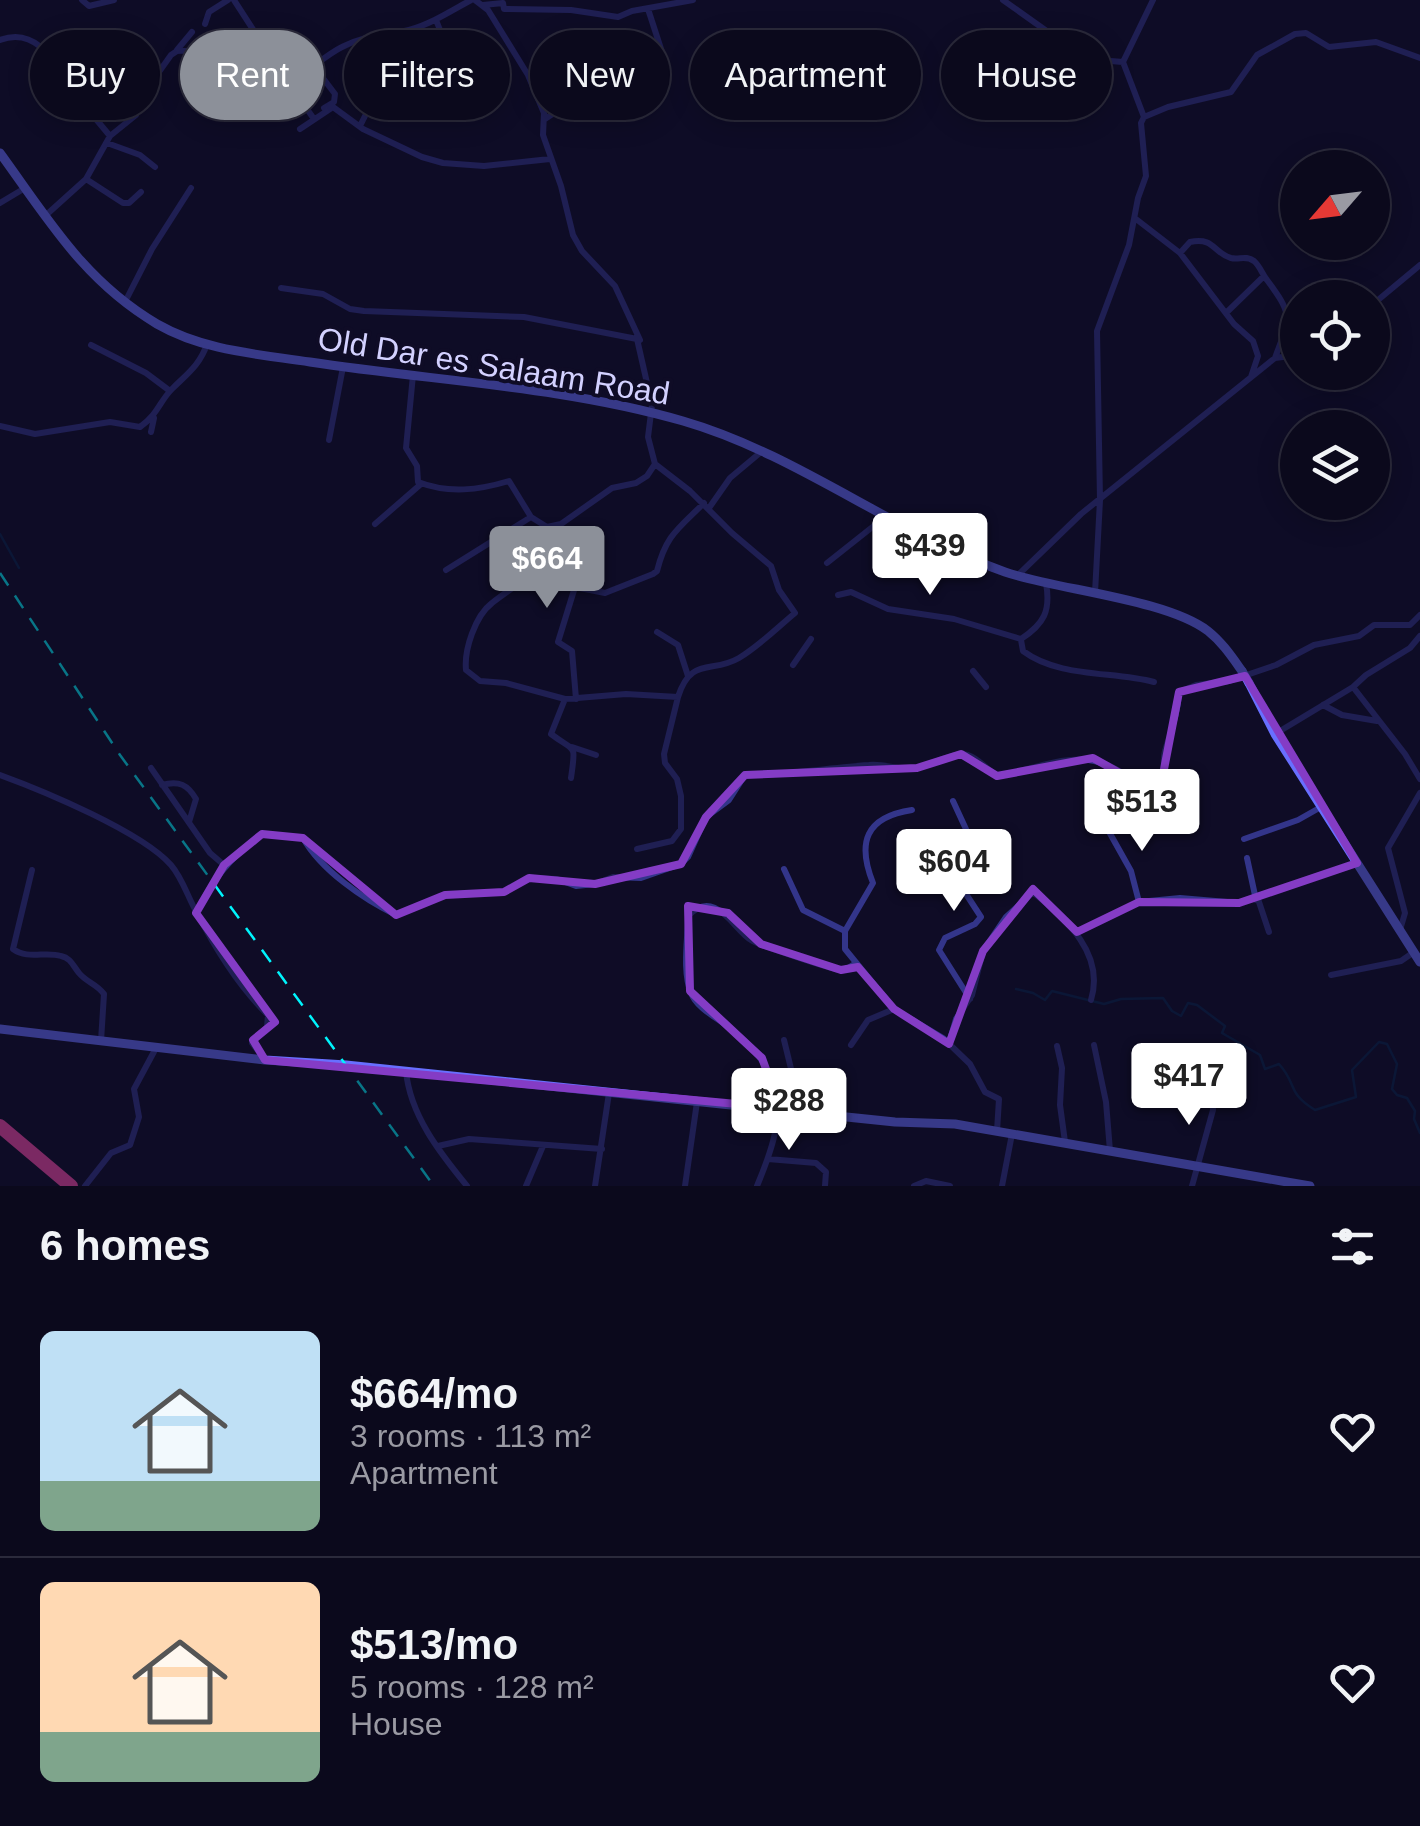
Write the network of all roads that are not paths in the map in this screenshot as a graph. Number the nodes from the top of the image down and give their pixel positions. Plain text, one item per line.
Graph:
1 (82, 0) edge
2 (114, 0) edge
3 (231, 0) edge
4 (473, 0) edge
5 (694, 0) edge
6 (1002, 0) edge
7 (1153, 0) edge
8 (489, 3) edge
9 (648, 9) junction
10 (436, 20) junction
11 (205, 24) dead end
12 (253, 30) edge
13 (655, 30) edge
14 (0, 40) edge
15 (180, 48) edge
16 (177, 52) junction
17 (180, 52) edge
18 (1420, 58) edge
19 (324, 59) edge
20 (1123, 62) junction
21 (324, 80) edge
22 (530, 81) edge
23 (324, 108) dead end
24 (324, 113) edge
25 (1144, 117) junction
26 (313, 120) edge
27 (544, 120) edge
28 (360, 126) junction
29 (300, 129) dead end
30 (109, 140) junction
31 (0, 153) edge
32 (550, 159) junction
33 (156, 166) dead end
34 (86, 179) junction
35 (25, 188) junction
36 (191, 188) dead end
37 (141, 192) dead end
38 (0, 204) edge
39 (44, 216) junction
40 (1136, 219) junction
41 (1180, 253) junction
42 (1420, 264) edge
43 (1264, 276) junction
44 (281, 288) dead end
45 (1390, 289) edge
46 (126, 300) junction
47 (1226, 313) junction
48 (638, 339) junction
49 (206, 344) junction
50 (91, 345) dead end
51 (1280, 357) edge
52 (1275, 358) junction
53 (343, 367) junction
54 (413, 374) junction
55 (1251, 378) junction
56 (170, 390) junction
57 (651, 412) junction
58 (154, 416) junction
59 (0, 426) edge
60 (150, 432) dead end
61 (329, 440) dead end
62 (761, 452) junction
63 (655, 464) junction
64 (421, 484) junction
65 (1100, 500) junction
66 (706, 506) junction
67 (531, 516) junction
68 (886, 516) junction
69 (375, 524) dead end
70 (548, 527) junction
71 (548, 546) junction
72 (827, 563) dead end
73 (446, 570) dead end
74 (1017, 576) junction
75 (1046, 584) junction
76 (1060, 586) junction
77 (575, 587) junction
78 (1096, 594) junction
79 (838, 595) dead end
80 (1050, 602) junction
81 (1420, 615) edge
82 (657, 632) dead end
83 (1420, 636) edge
84 (811, 638) dead end
85 (1021, 639) junction
86 (793, 664) dead end
87 (973, 672) dead end
88 (688, 676) junction
89 (1154, 682) dead end
90 (986, 687) dead end
91 (1352, 688) junction
92 (678, 697) junction
93 (566, 699) junction
94 (576, 699) junction
95 (1323, 705) junction
96 (1378, 721) junction
97 (1275, 734) junction
98 (571, 746) junction
99 (596, 755) dead end
100 (151, 768) dead end
101 (0, 775) edge
102 (571, 778) dead end
103 (1420, 779) edge
104 (162, 785) junction
105 (1420, 793) edge
106 (954, 801) dead end
107 (1322, 806) junction
108 (912, 810) dead end
109 (1103, 820) dead end
110 (189, 823) junction
111 (1244, 840) dead end
112 (637, 848) dead end
113 (1247, 858) dead end
114 (1357, 864) junction
115 (224, 865) junction
116 (784, 869) dead end
117 (32, 870) dead end
118 (1257, 899) junction
119 (1139, 902) junction
120 (196, 913) junction
121 (1400, 930) junction
122 (845, 931) junction
123 (1076, 932) junction
124 (1269, 932) dead end
125 (0, 944) edge
126 (12, 946) junction
127 (1417, 957) edge
128 (855, 964) junction
129 (1331, 975) dead end
130 (970, 998) junction
131 (1091, 1000) dead end
132 (894, 1009) junction
133 (0, 1028) edge
134 (101, 1040) junction
135 (784, 1040) dead end
136 (949, 1044) junction
137 (852, 1045) dead end
138 (1094, 1045) dead end
139 (1056, 1046) dead end
140 (156, 1047) junction
141 (264, 1060) junction
142 (406, 1071) junction
143 (1211, 1088) dead end
144 (609, 1092) junction
145 (697, 1101) junction
146 (780, 1108) junction
147 (796, 1110) junction
148 (0, 1126) edge
149 (997, 1131) junction
150 (1012, 1134) junction
151 (1065, 1144) junction
152 (438, 1146) junction
153 (542, 1146) junction
154 (602, 1149) junction
155 (1110, 1151) junction
156 (768, 1159) junction
157 (1197, 1166) junction
158 (1274, 1183) edge
159 (72, 1186) edge
160 (85, 1186) edge
161 (468, 1186) edge
162 (526, 1186) edge
163 (595, 1186) edge
164 (685, 1186) edge
165 (758, 1186) edge
166 (825, 1186) edge
167 (914, 1186) edge
168 (950, 1186) edge
169 (1002, 1186) edge
170 (1192, 1186) edge
171 (1310, 1186) edge

1 - 2 street
3 - 11 street
3 - 12 street
4 - 8 street
4 - 10 street
5 - 9 street
6 - 20 street
7 - 20 street
8 - 9 street
8 - 22 street
9 - 13 street
10 - 19 street
10 - 28 street
14 - 30 street
15 - 16 street
16 - 17 street
16 - 30 street
18 - 25 street
20 - 25 street
21 - 23 street
24 - 28 street
25 - 40 street
26 - 29 street
27 - 32 street
28 - 32 street
30 - 33 street
30 - 34 street
31 - 35 street, Old Dar es Salaam Road
32 - 48 street
34 - 37 street
34 - 39 street
35 - 38 street
35 - 39 street, Old Dar es Salaam Road
36 - 46 street
39 - 46 street, Old Dar es Salaam Road
40 - 41 street
40 - 65 street
41 - 43 street
41 - 47 street
42 - 45 street
43 - 47 street
43 - 52 street
44 - 48 street
46 - 49 street, Old Dar es Salaam Road
47 - 55 street
48 - 57 street
49 - 53 street, Old Dar es Salaam Road
49 - 56 street
50 - 56 street
51 - 52 street
52 - 55 street
53 - 54 street, Old Dar es Salaam Road
53 - 61 street
54 - 57 street, Old Dar es Salaam Road
54 - 64 street
55 - 65 street
56 - 58 street
57 - 62 street, Old Dar es Salaam Road
57 - 63 street
58 - 59 street
58 - 60 street
62 - 66 street
62 - 68 street, Old Dar es Salaam Road
63 - 66 street
63 - 70 street
64 - 67 street
64 - 69 street
65 - 74 street
65 - 78 street
66 - 77 street
66 - 88 street
67 - 70 street
67 - 73 street
68 - 72 street
68 - 74 street, Old Dar es Salaam Road
70 - 71 street
71 - 77 street
71 - 93 street
74 - 75 street, Old Dar es Salaam Road
75 - 76 street, Old Dar es Salaam Road
75 - 80 street
76 - 78 street, Old Dar es Salaam Road
76 - 80 street
77 - 94 street
78 - 97 street, Old Dar es Salaam Road, bridge
79 - 85 street
80 - 85 street
81 - 115 street
82 - 88 street
83 - 91 street
84 - 86 street
85 - 89 street
87 - 90 street
88 - 92 street
91 - 95 street
91 - 96 street
92 - 94 street
92 - 112 street
93 - 94 street
93 - 98 street
95 - 96 street
95 - 97 street
96 - 103 street
97 - 107 street
98 - 99 street
98 - 102 street
100 - 104 street
101 - 120 street
104 - 110 street
104 - 110 street
105 - 121 street
106 - 130 street
107 - 111 street
107 - 114 street
108 - 122 street
109 - 119 street
110 - 115 street
113 - 118 street
114 - 118 street
114 - 121 street
115 - 120 street
116 - 122 street
117 - 126 street
118 - 119 street
118 - 124 street
119 - 123 street
120 - 141 street
121 - 127 street
122 - 128 street
123 - 130 street
123 - 131 street
125 - 126 street
126 - 134 street
127 - 129 street
128 - 132 street
128 - 146 street
130 - 136 street
132 - 136 street
132 - 137 street
133 - 134 street
134 - 140 street
135 - 147 street
136 - 149 street
138 - 155 street
139 - 151 street
140 - 141 street
140 - 160 street
141 - 142 street
142 - 144 street
142 - 152 street
143 - 157 street
144 - 145 street
144 - 154 street
145 - 146 street
145 - 164 street
146 - 147 street
146 - 156 street
147 - 149 street
148 - 159 highway
149 - 150 street
150 - 151 street
150 - 169 street
151 - 155 street
152 - 153 street
152 - 161 street
153 - 154 street
153 - 162 street
154 - 163 street
155 - 157 street
156 - 165 street
156 - 166 street
157 - 158 street
157 - 170 street
158 - 171 street
167 - 168 street

